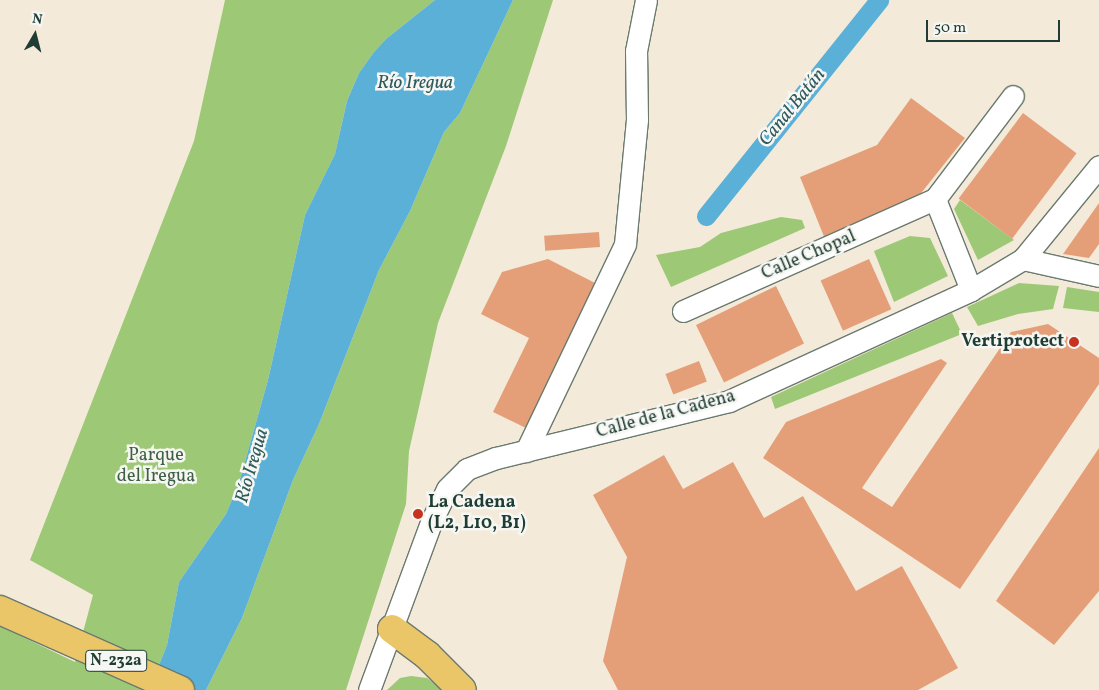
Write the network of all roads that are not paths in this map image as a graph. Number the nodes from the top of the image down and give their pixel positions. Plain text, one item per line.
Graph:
1 (646, 0) edge
2 (1013, 96) dead end
3 (1099, 166) edge
4 (935, 199) junction
5 (1023, 259) junction
6 (1099, 276) edge
7 (971, 290) junction
8 (682, 311) dead end
9 (526, 451) junction
10 (0, 599) edge
11 (0, 610) edge
12 (392, 629) junction
13 (52, 632) junction
14 (180, 690) edge
15 (369, 690) edge
16 (462, 690) edge

1 - 9 street
2 - 4 street, Calle Chopal
3 - 5 street, Calle de la Cadena
4 - 7 street
4 - 8 street, Calle Chopal
5 - 6 street
5 - 7 street, Calle de la Cadena
7 - 9 street, Calle de la Cadena
9 - 12 street, Calle de la Cadena
10 - 13 main road, N-232a
11 - 13 main road, N-232a
12 - 15 street, Calle de la Cadena
12 - 16 main road
13 - 14 main road, N-232a

